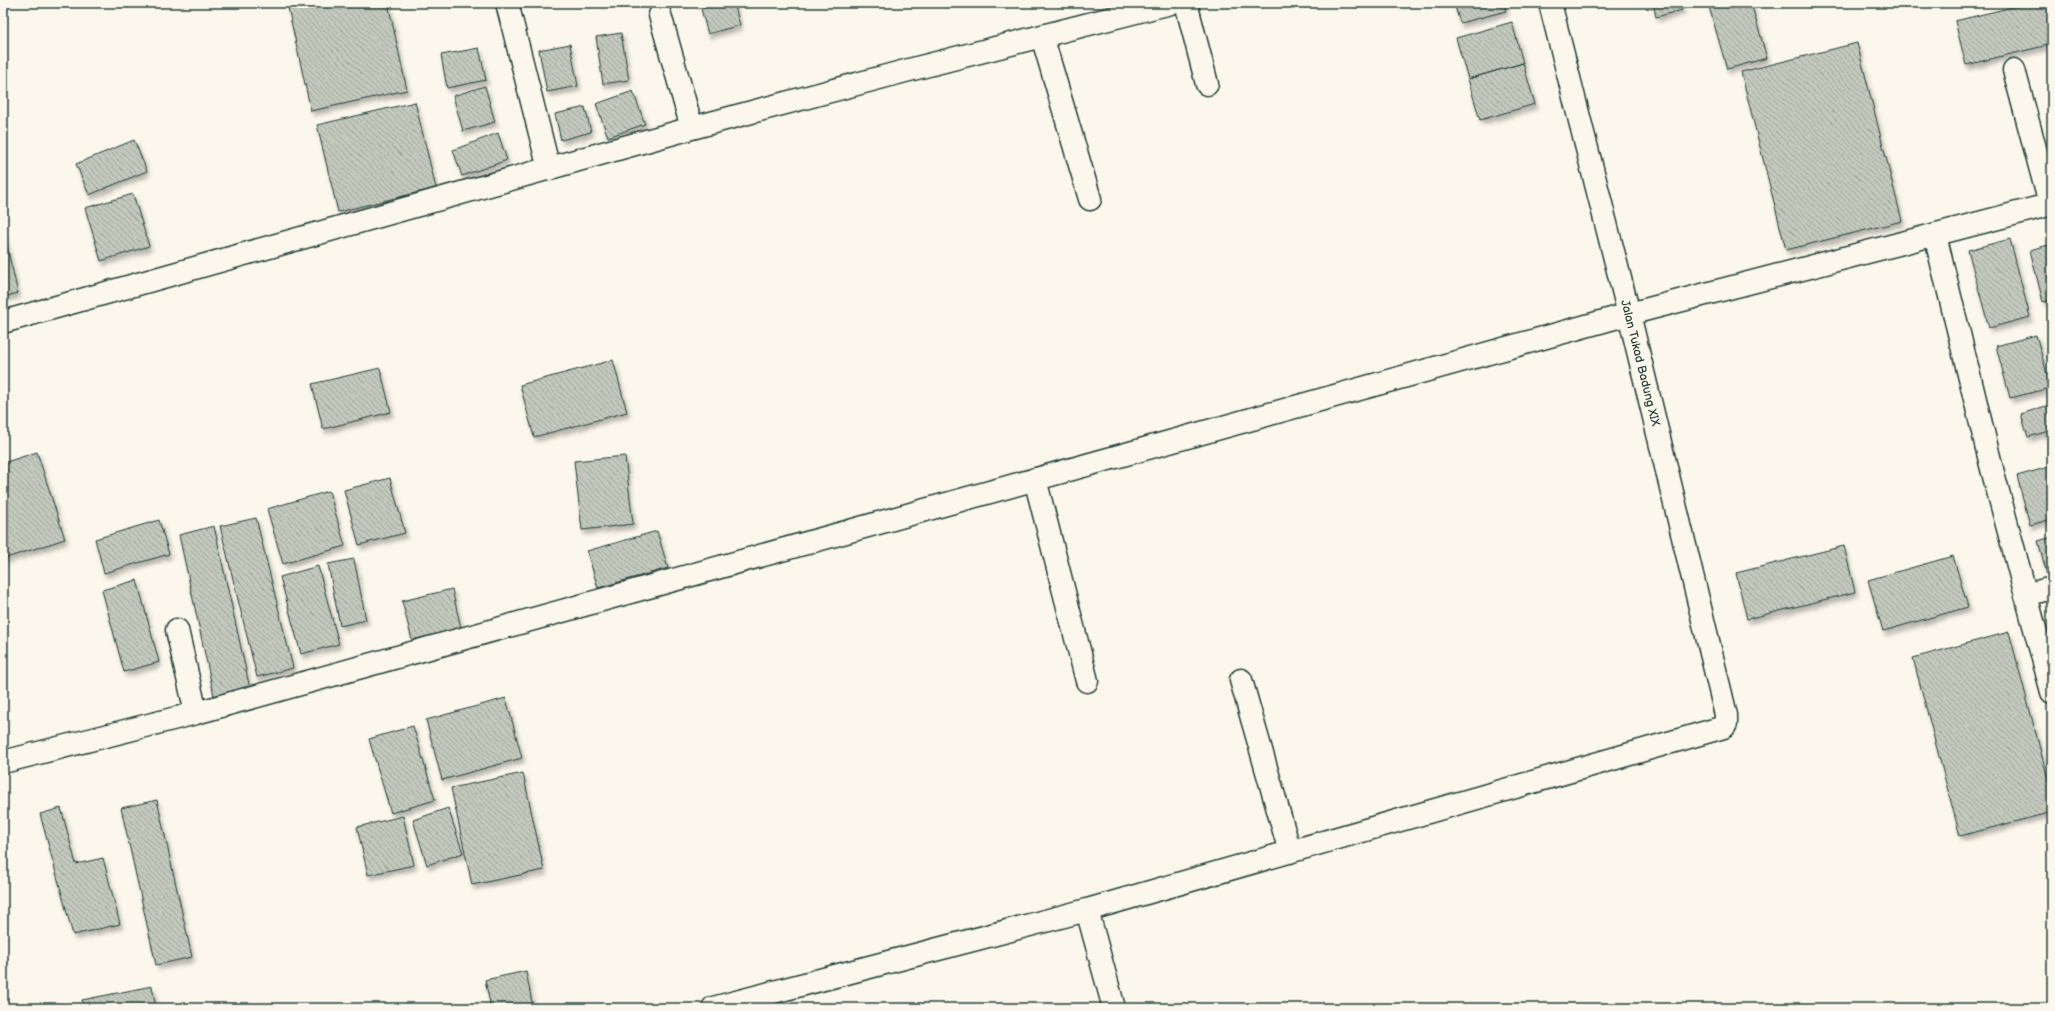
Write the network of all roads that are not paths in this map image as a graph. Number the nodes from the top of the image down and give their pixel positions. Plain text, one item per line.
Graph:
1 (507, 3) edge
2 (1171, 3) edge
3 (1186, 3) edge
4 (1550, 3) edge
5 (660, 14) dead end
6 (1042, 36) junction
7 (2014, 70) dead end
8 (1207, 84) dead end
9 (692, 128) junction
10 (549, 168) junction
11 (1090, 198) dead end
12 (2051, 204) edge
13 (1935, 235) junction
14 (1629, 314) junction
15 (3, 322) edge
16 (1035, 479) junction
17 (2052, 588) edge
18 (2026, 595) junction
19 (177, 630) dead end
20 (1241, 680) dead end
21 (1087, 681) dead end
22 (2052, 692) edge
23 (196, 713) junction
24 (3, 762) edge
25 (1290, 852) junction
26 (1087, 910) junction
27 (713, 1008) edge
28 (1114, 1008) edge

1 - 10 street
2 - 6 street
3 - 8 street
4 - 14 street, Jalan Tukad Badung XIX
5 - 9 street
6 - 9 street
6 - 11 street
7 - 12 street
9 - 10 street
10 - 15 street
12 - 13 street
13 - 14 street
13 - 18 street
14 - 16 street
14 - 25 street, Jalan Tukad Badung XIX
16 - 21 street
16 - 23 street
17 - 18 street
18 - 22 street
19 - 23 street
20 - 25 street
23 - 24 street
25 - 26 street
26 - 27 street
26 - 28 street

